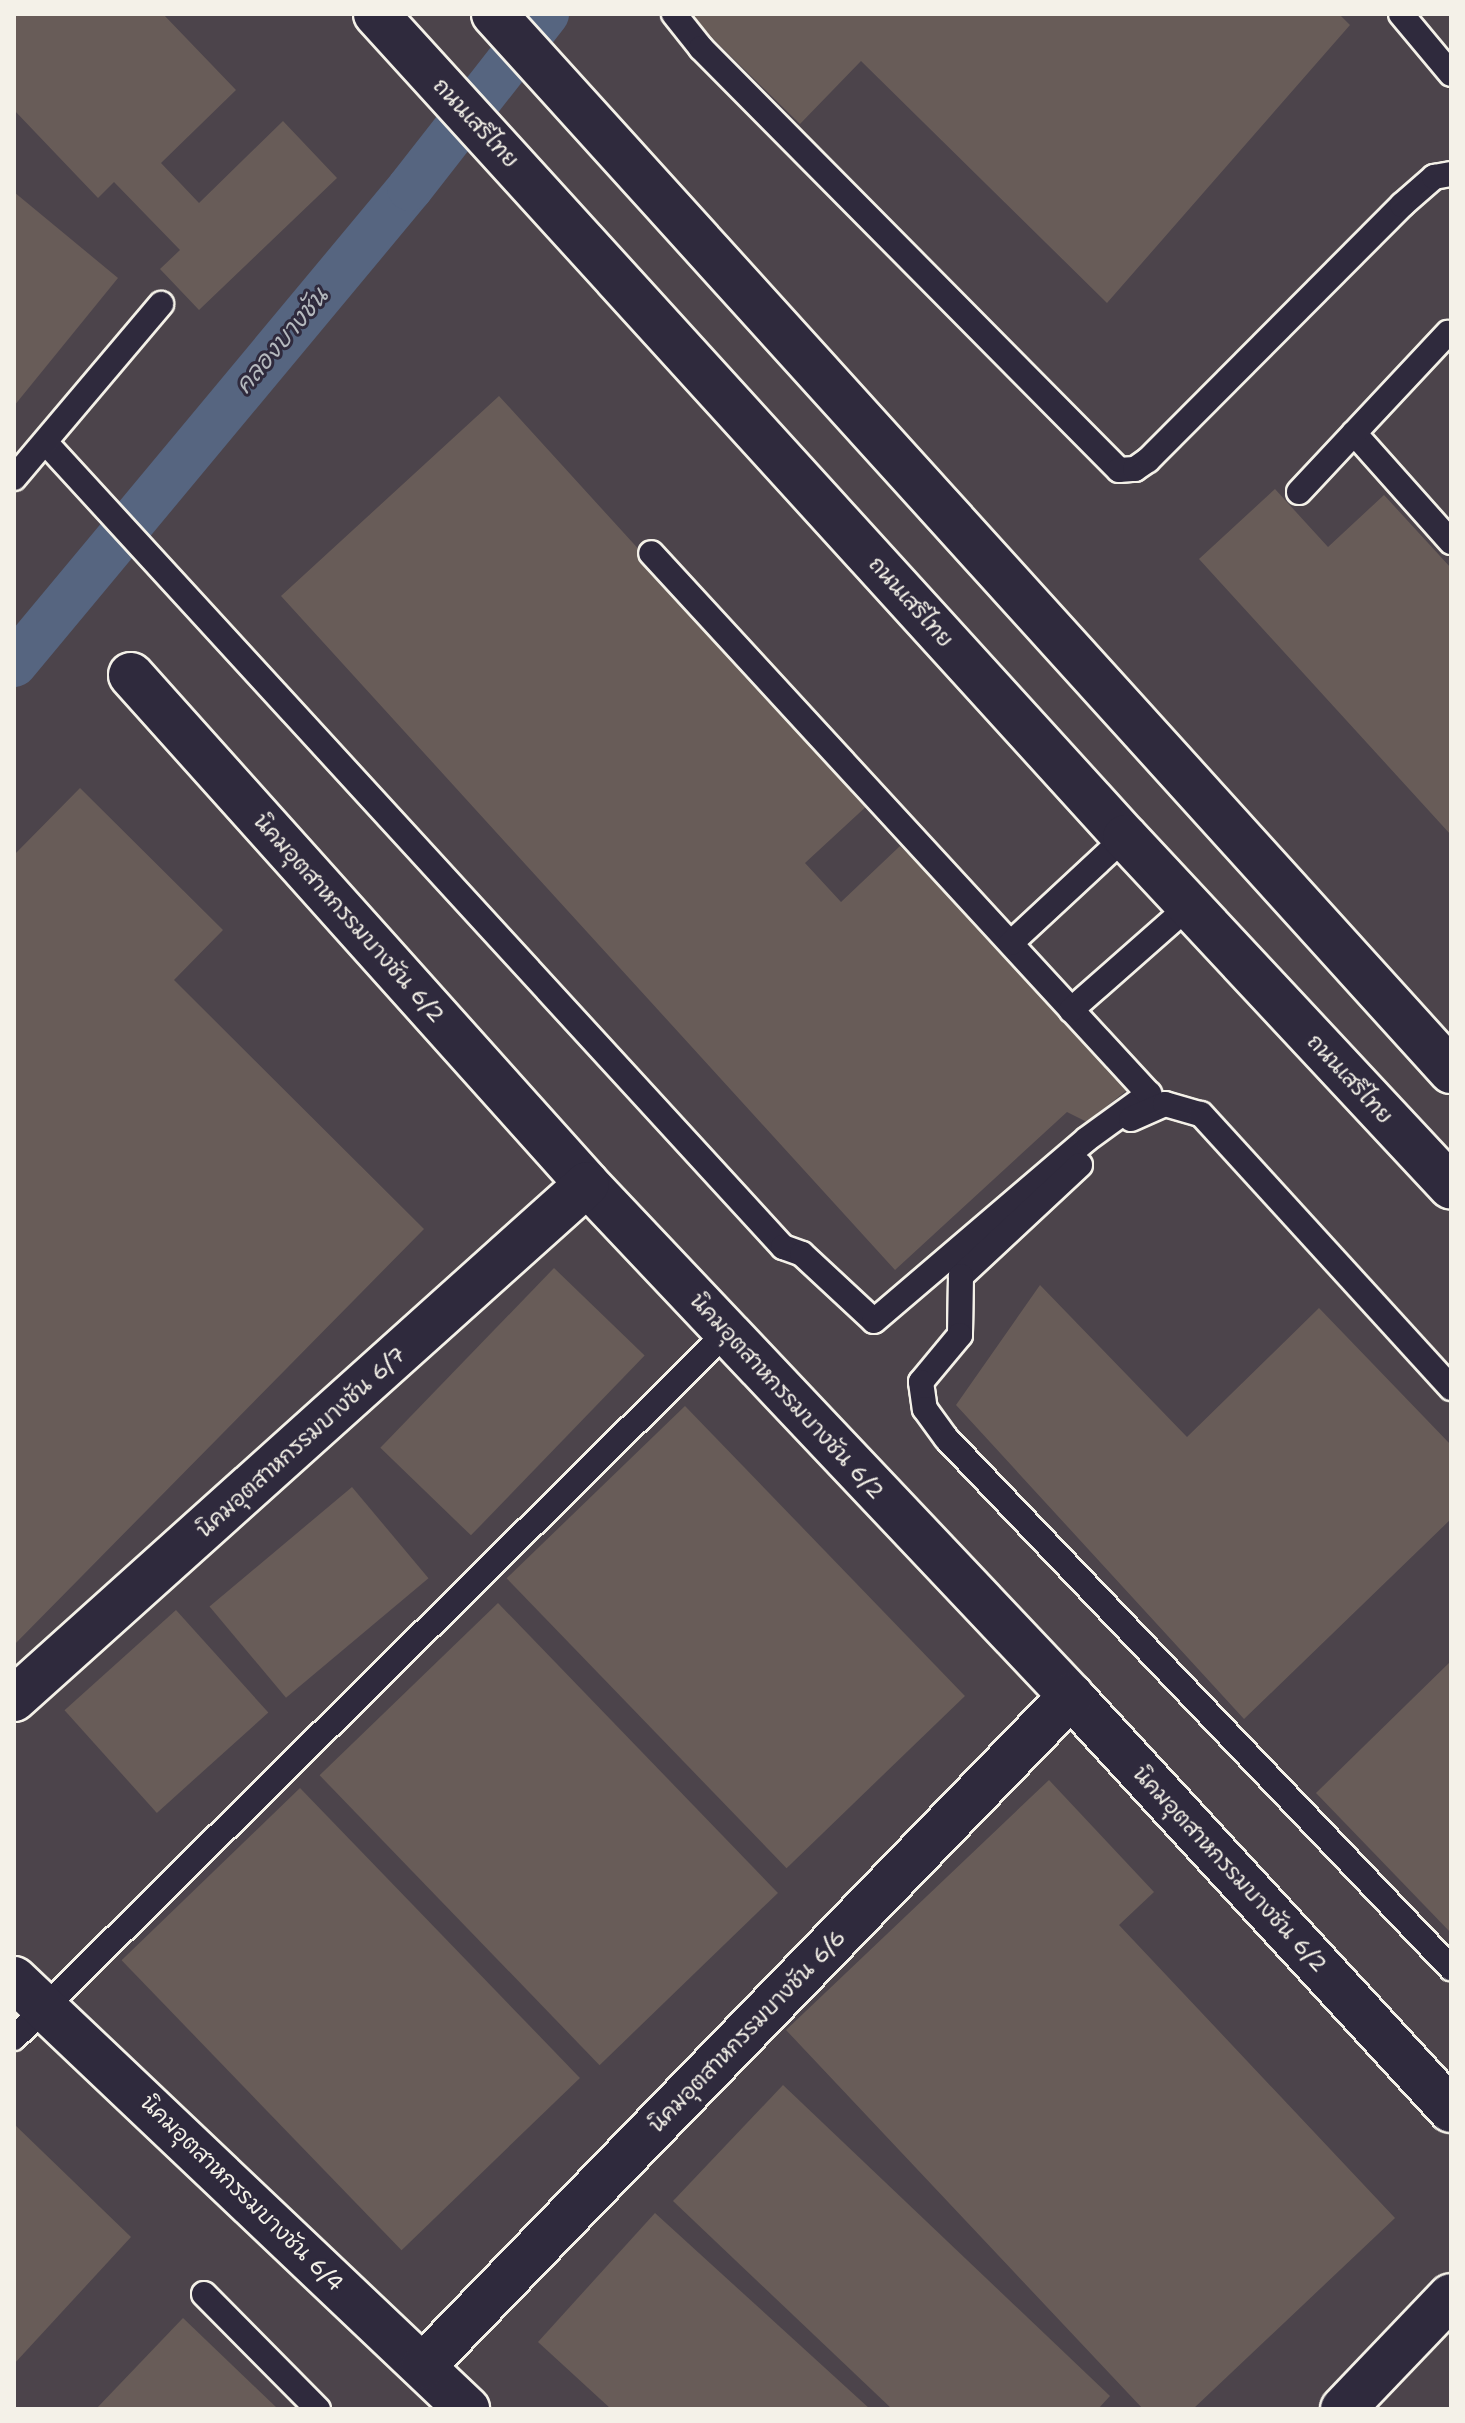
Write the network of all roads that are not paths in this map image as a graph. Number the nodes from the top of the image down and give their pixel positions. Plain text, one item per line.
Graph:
1 (494, 14) edge
2 (674, 14) edge
3 (1401, 14) edge
4 (383, 22) edge
5 (1451, 74) edge
6 (1451, 174) edge
7 (161, 304) dead end
8 (1448, 333) dead end
9 (1354, 433) junction
10 (46, 443) junction
11 (14, 478) edge
12 (1299, 492) dead end
13 (1451, 542) edge
14 (651, 553) dead end
15 (131, 675) dead end
16 (1125, 837) junction
17 (1189, 906) junction
18 (1011, 943) junction
19 (1071, 1010) junction
20 (1451, 1071) edge
21 (587, 1184) junction
22 (1451, 1187) edge
23 (727, 1332) junction
24 (1451, 1388) edge
25 (1071, 1696) junction
26 (14, 1699) edge
27 (1451, 1968) edge
28 (29, 1992) edge
29 (14, 2038) edge
30 (1451, 2110) edge
31 (204, 2294) dead end
32 (1451, 2296) edge
33 (423, 2366) junction
34 (318, 2409) edge
35 (467, 2409) edge
36 (1343, 2409) edge

1 - 20 street
2 - 6 lane
3 - 5 lane
4 - 16 street, ถนนเสรีไทย
7 - 10 lane
8 - 9 lane
9 - 12 lane
9 - 13 lane
10 - 11 lane
10 - 19 lane
14 - 18 lane
15 - 21 street, นิคมอุตสาหกรรมบางชัน 6/2
16 - 17 street, ถนนเสรีไทย
16 - 18 lane
17 - 19 lane
17 - 22 street, ถนนเสรีไทย
18 - 19 lane
21 - 23 street, นิคมอุตสาหกรรมบางชัน 6/2
21 - 26 street, นิคมอุตสาหกรรมบางชัน 6/7
23 - 25 street, นิคมอุตสาหกรรมบางชัน 6/2
23 - 28 lane
24 - 27 lane
25 - 30 street, นิคมอุตสาหกรรมบางชัน 6/2
25 - 33 street, นิคมอุตสาหกรรมบางชัน 6/6
28 - 29 lane
28 - 33 street, นิคมอุตสาหกรรมบางชัน 6/4
31 - 34 lane
32 - 36 street
33 - 35 street, นิคมอุตสาหกรรมบางชัน 6/4

